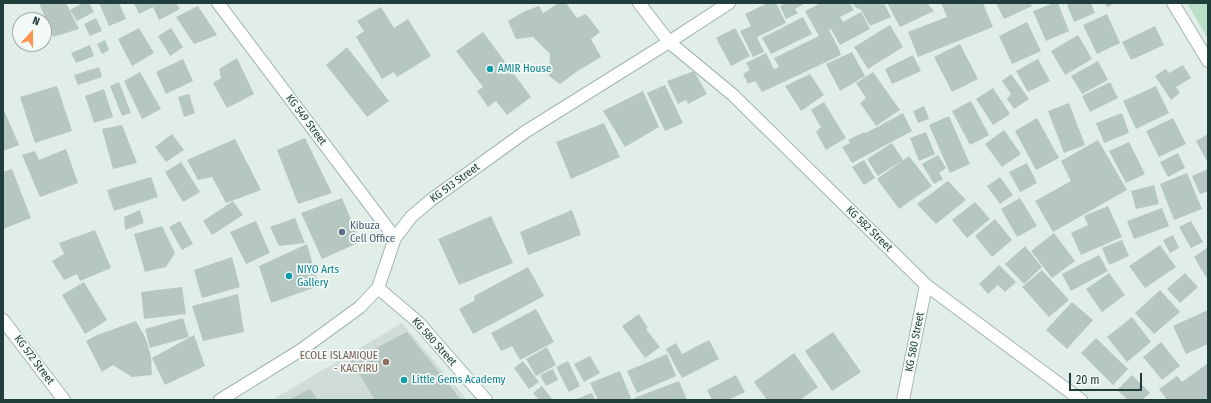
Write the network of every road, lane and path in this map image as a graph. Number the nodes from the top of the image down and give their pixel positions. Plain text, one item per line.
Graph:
1 (218, 3) edge
2 (639, 3) edge
3 (729, 3) edge
4 (1173, 3) edge
5 (669, 42) junction
6 (1208, 61) edge
7 (395, 238) junction
8 (926, 285) junction
9 (378, 288) junction
10 (3, 320) edge
11 (64, 400) edge
12 (220, 400) edge
13 (486, 400) edge
14 (903, 400) edge
15 (1081, 400) edge

1 - 7 street, KG 549 Street
2 - 5 street, KG 582 Street
3 - 5 street, KG 513 Street
4 - 6 street
5 - 7 street, KG 513 Street
5 - 8 street, KG 582 Street
7 - 9 street, KG 513 Street
8 - 14 street, KG 580 Street
8 - 15 street, KG 582 Street
9 - 12 street, KG 513 Street
9 - 13 street, KG 580 Street
10 - 11 street, KG 572 Street

